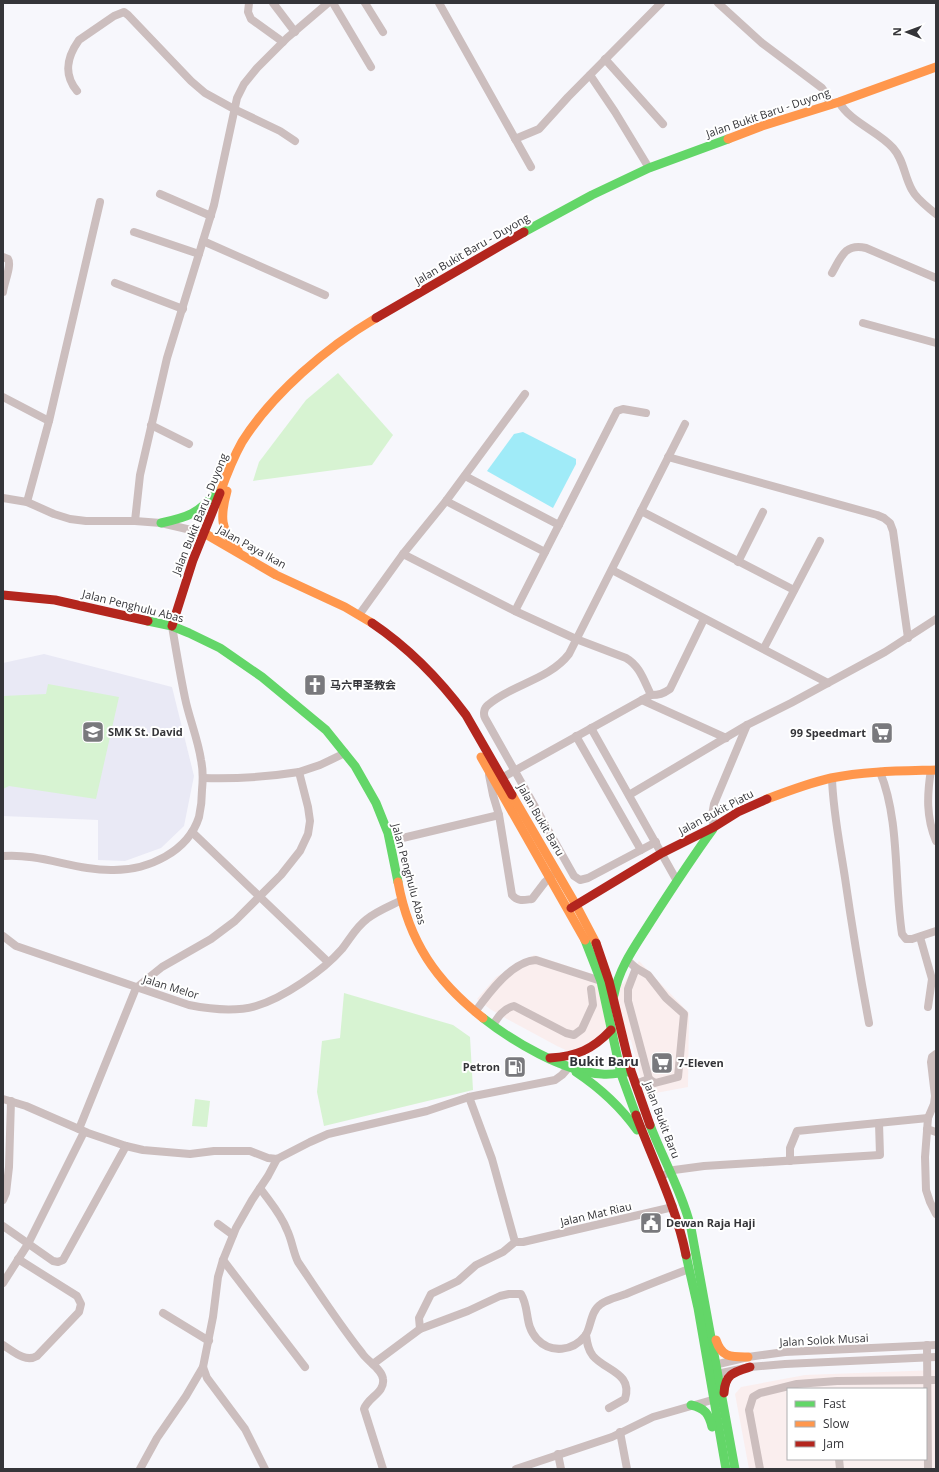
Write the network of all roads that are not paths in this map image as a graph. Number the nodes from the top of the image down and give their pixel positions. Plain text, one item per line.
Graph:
1 (249, 3) edge
2 (273, 3) edge
3 (328, 3) edge
4 (334, 3) edge
5 (365, 3) edge
6 (439, 3) edge
7 (661, 3) edge
8 (718, 3) edge
9 (295, 32) junction
10 (383, 32) dead end
11 (284, 42) junction
12 (605, 59) junction
13 (371, 67) dead end
14 (936, 67) edge
15 (590, 75) junction
16 (77, 91) dead end
17 (839, 102) junction
18 (830, 105) junction
19 (234, 110) junction
20 (663, 124) dead end
21 (515, 139) junction
22 (296, 141) dead end
23 (530, 167) dead end
24 (649, 168) junction
25 (160, 194) dead end
26 (100, 202) dead end
27 (936, 214) edge
28 (211, 216) junction
29 (134, 232) dead end
30 (203, 241) junction
31 (199, 254) junction
32 (3, 256) edge
33 (832, 273) dead end
34 (936, 278) edge
35 (115, 283) dead end
36 (3, 292) edge
37 (326, 295) dead end
38 (182, 309) junction
39 (863, 323) dead end
40 (936, 343) edge
41 (525, 394) dead end
42 (3, 397) edge
43 (646, 413) dead end
44 (49, 421) junction
45 (685, 424) dead end
46 (152, 425) junction
47 (242, 443) junction
48 (189, 444) dead end
49 (668, 457) junction
50 (465, 476) junction
51 (223, 484) junction
52 (3, 498) edge
53 (446, 501) junction
54 (27, 502) junction
55 (641, 511) junction
56 (762, 512) dead end
57 (135, 520) junction
58 (161, 523) junction
59 (559, 525) junction
60 (204, 533) junction
61 (820, 541) dead end
62 (545, 552) junction
63 (403, 554) junction
64 (245, 558) junction
65 (738, 562) junction
66 (612, 570) junction
67 (794, 590) junction
68 (3, 595) edge
69 (515, 611) junction
70 (359, 615) junction
71 (704, 619) junction
72 (936, 619) edge
73 (172, 626) junction
74 (908, 638) junction
75 (576, 639) junction
76 (764, 648) junction
77 (421, 664) junction
78 (828, 683) junction
79 (651, 695) junction
80 (642, 700) junction
81 (747, 725) junction
82 (591, 728) junction
83 (576, 736) junction
84 (726, 738) junction
85 (344, 753) junction
86 (488, 769) junction
87 (515, 770) junction
88 (933, 770) edge
89 (299, 772) junction
90 (880, 772) junction
91 (203, 778) junction
92 (832, 778) junction
93 (499, 780) junction
94 (629, 795) junction
95 (498, 815) junction
96 (714, 827) junction
97 (192, 832) junction
98 (390, 841) junction
99 (936, 841) edge
100 (656, 842) junction
101 (641, 850) junction
102 (662, 853) junction
103 (3, 856) edge
104 (553, 874) junction
105 (677, 881) junction
106 (259, 896) junction
107 (402, 900) junction
108 (572, 907) junction
109 (936, 931) edge
110 (3, 936) edge
111 (920, 937) junction
112 (627, 960) junction
113 (328, 962) junction
114 (636, 968) junction
115 (601, 981) junction
116 (136, 988) junction
117 (591, 989) dead end
118 (613, 999) junction
119 (928, 1007) dead end
120 (475, 1012) junction
121 (869, 1023) dead end
122 (493, 1026) junction
123 (611, 1030) junction
124 (936, 1054) edge
125 (549, 1058) junction
126 (569, 1067) junction
127 (631, 1071) junction
128 (621, 1074) junction
129 (648, 1079) junction
130 (635, 1084) junction
131 (469, 1097) junction
132 (7, 1100) edge
133 (928, 1118) junction
134 (879, 1123) junction
135 (927, 1129) junction
136 (82, 1130) junction
137 (936, 1132) edge
138 (126, 1146) junction
139 (651, 1155) junction
140 (277, 1159) junction
141 (790, 1161) junction
142 (670, 1172) junction
143 (660, 1177) junction
144 (260, 1188) junction
145 (3, 1200) edge
146 (673, 1207) junction
147 (936, 1214) edge
148 (218, 1224) dead end
149 (3, 1226) edge
150 (233, 1235) junction
151 (519, 1242) junction
152 (28, 1244) junction
153 (696, 1254) junction
154 (18, 1260) junction
155 (223, 1260) junction
156 (689, 1269) junction
157 (3, 1283) edge
158 (163, 1313) dead end
159 (420, 1329) junction
160 (586, 1335) junction
161 (208, 1341) junction
162 (3, 1345) edge
163 (927, 1345) junction
164 (936, 1345) edge
165 (748, 1357) junction
166 (936, 1357) edge
167 (927, 1358) junction
168 (373, 1364) junction
169 (204, 1367) junction
170 (305, 1367) dead end
171 (750, 1367) junction
172 (712, 1370) junction
173 (932, 1380) edge
174 (837, 1385) edge
175 (717, 1399) junction
176 (691, 1405) junction
177 (609, 1408) dead end
178 (620, 1432) junction
179 (558, 1454) junction
180 (140, 1469) edge
181 (265, 1469) edge
182 (383, 1469) edge
183 (516, 1469) edge
184 (561, 1469) edge
185 (628, 1469) edge
186 (721, 1469) edge
187 (726, 1469) edge
188 (736, 1469) edge
189 (760, 1469) edge
190 (928, 1469) edge

1 - 11 street
2 - 9 street
3 - 9 street
4 - 13 street
5 - 10 street
6 - 21 street
7 - 12 street
8 - 18 street
9 - 11 street
11 - 19 street
12 - 15 street
12 - 20 street
14 - 17 main road, Jalan Bukit Baru - Duyong
15 - 21 street
15 - 24 street
16 - 19 street
17 - 18 main road, Jalan Bukit Baru - Duyong
17 - 27 street
18 - 24 main road, Jalan Bukit Baru - Duyong
19 - 22 street
19 - 28 street
21 - 23 street
24 - 47 main road, Jalan Bukit Baru - Duyong
25 - 28 street
26 - 44 street
28 - 30 street
29 - 31 street
30 - 31 street
30 - 37 street
31 - 38 street
32 - 36 street
33 - 34 street
35 - 38 street
38 - 46 street
39 - 40 street
41 - 50 street
42 - 44 street
43 - 59 street
44 - 54 street
45 - 49 street
46 - 48 street
46 - 57 street
47 - 51 main road, Jalan Bukit Baru - Duyong
47 - 64 main road
49 - 55 street
49 - 74 street
50 - 53 street
50 - 59 street
51 - 58 main road
51 - 60 main road, Jalan Bukit Baru - Duyong
52 - 54 street, Jalan Paya Ikan
53 - 62 street
53 - 63 street
54 - 57 street, Jalan Paya Ikan
55 - 65 street
55 - 66 street
56 - 65 street
57 - 58 street, Jalan Paya Ikan
58 - 60 street, Jalan Paya Ikan
59 - 62 street
60 - 64 main road, Jalan Paya Ikan
60 - 73 main road, Jalan Bukit Baru - Duyong
61 - 67 street
62 - 69 street
63 - 69 street
63 - 70 street
64 - 70 main road, Jalan Paya Ikan
65 - 67 street
66 - 71 street
66 - 75 street
67 - 76 street
68 - 73 main road, Jalan Penghulu Abas
69 - 75 street
70 - 77 main road, Jalan Paya Ikan
71 - 76 street
71 - 79 street
72 - 74 street
73 - 85 main road, Jalan Penghulu Abas
73 - 91 street
74 - 78 street
75 - 79 street
75 - 87 street
76 - 78 street
77 - 86 main road, Jalan Paya Ikan
77 - 93 main road, Jalan Paya Ikan
78 - 81 street
79 - 80 street
80 - 82 street
80 - 84 street
81 - 84 street
81 - 96 street
82 - 83 street
82 - 94 street
83 - 87 street
83 - 101 street
84 - 94 street
85 - 89 street
85 - 98 main road, Jalan Penghulu Abas
86 - 93 main road, Jalan Paya Ikan
86 - 95 street
87 - 93 street
87 - 101 street
88 - 90 main road, Jalan Bukit Piatu
88 - 99 street
89 - 91 street
89 - 106 street
90 - 92 main road, Jalan Bukit Piatu
90 - 111 street
91 - 97 street
92 - 96 main road, Jalan Bukit Piatu
92 - 121 street
93 - 104 main road, Jalan Bukit Baru
94 - 100 street
95 - 98 street
95 - 104 street
96 - 102 main road, Jalan Bukit Piatu
96 - 105 main road
97 - 103 street
97 - 106 street
98 - 107 main road, Jalan Penghulu Abas
100 - 101 street
100 - 102 street
102 - 105 street
102 - 108 main road, Jalan Bukit Piatu
104 - 108 main road, Jalan Bukit Baru
105 - 112 main road
106 - 113 street
106 - 116 street
107 - 113 street, Jalan Melor
107 - 120 main road, Jalan Penghulu Abas
108 - 115 main road, Jalan Bukit Baru
108 - 118 main road, Jalan Bukit Baru
109 - 111 street
110 - 116 street, Jalan Melor
111 - 119 street
112 - 114 street
112 - 118 main road
113 - 116 street, Jalan Melor
114 - 129 street
114 - 129 street
115 - 120 street
115 - 123 main road, Jalan Bukit Baru
116 - 136 street
117 - 122 street
118 - 127 main road, Jalan Bukit Baru
120 - 122 main road, Jalan Penghulu Abas
122 - 125 main road, Jalan Penghulu Abas
123 - 125 main road
123 - 128 main road, Jalan Bukit Baru
124 - 133 street
125 - 126 main road, Jalan Penghulu Abas
126 - 128 main road, Jalan Penghulu Abas
126 - 131 street
126 - 139 main road
127 - 128 main road, Jalan Penghulu Abas
127 - 130 main road, Jalan Bukit Baru
128 - 139 main road, Jalan Bukit Baru
129 - 130 street
130 - 142 main road, Jalan Bukit Baru
131 - 140 street
131 - 151 street
132 - 136 street
132 - 145 street
133 - 134 street
133 - 135 street
134 - 141 street
134 - 141 street
135 - 137 street
135 - 147 street
136 - 138 street
136 - 152 street
138 - 140 street
138 - 152 street
139 - 143 main road, Jalan Bukit Baru
140 - 144 street
141 - 142 street
142 - 143 street
142 - 153 main road, Jalan Bukit Baru
143 - 146 main road, Jalan Bukit Baru
144 - 150 street
144 - 168 street
146 - 151 street, Jalan Mat Riau
146 - 156 main road, Jalan Bukit Baru
148 - 150 street
149 - 152 street
150 - 155 street
151 - 159 street
152 - 154 street
153 - 165 main road
153 - 172 main road, Jalan Bukit Baru
154 - 157 street
154 - 162 street
155 - 161 street
155 - 170 street
156 - 160 street
156 - 172 main road, Jalan Bukit Baru
158 - 161 street
159 - 160 street
159 - 168 street
160 - 177 street
161 - 169 street
163 - 164 street, Jalan Solok Musai
163 - 165 street, Jalan Solok Musai
163 - 167 street
165 - 172 street, Jalan Solok Musai
166 - 167 street, Jalan Solok Musai
167 - 171 street, Jalan Solok Musai
167 - 173 street
168 - 182 street
169 - 180 street
169 - 181 street
171 - 172 street, Jalan Solok Musai
171 - 188 main road
172 - 175 main road, Jalan Bukit Baru
173 - 174 street
173 - 190 street
174 - 189 street
175 - 176 street
175 - 187 main road, Jalan Bukit Baru
175 - 188 main road, Jalan Bukit Baru
176 - 178 street
176 - 186 main road
178 - 179 street
178 - 185 street
179 - 183 street
179 - 184 street

